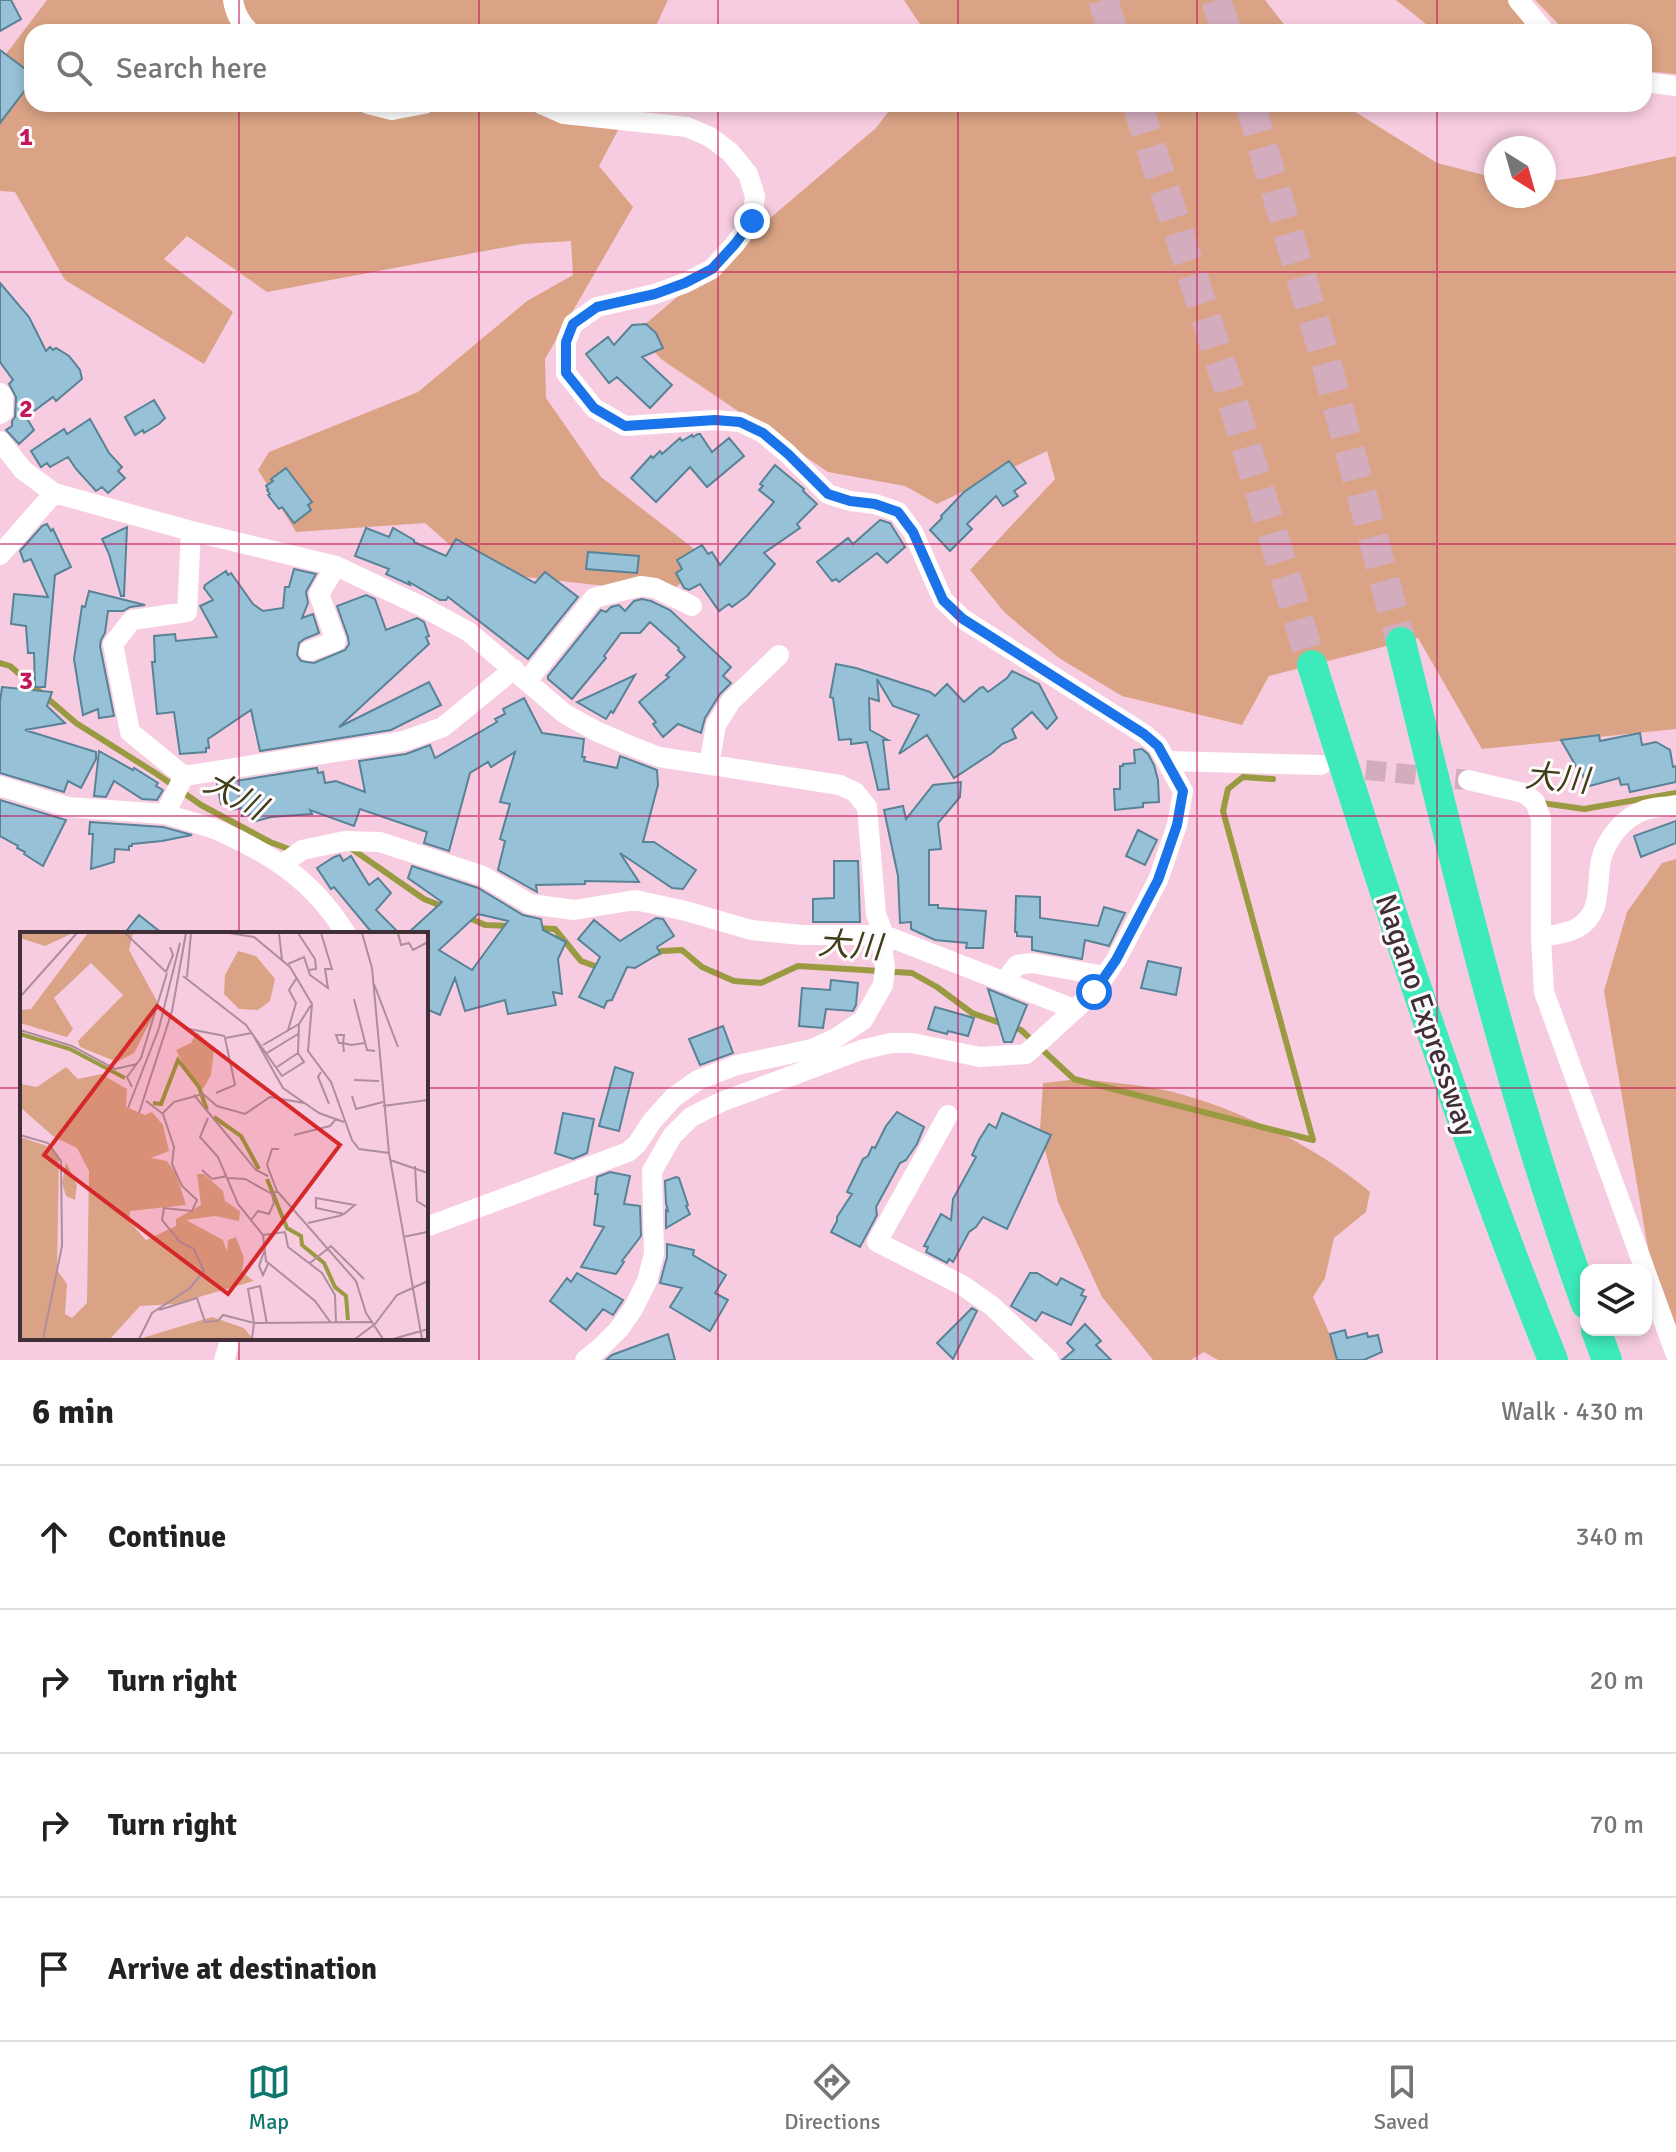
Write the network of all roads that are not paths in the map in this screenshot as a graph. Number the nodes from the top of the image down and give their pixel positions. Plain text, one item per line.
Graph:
1 (233, 0) edge
2 (1518, 0) edge
3 (242, 24) edge
4 (1538, 24) edge
5 (1652, 83) edge
6 (1676, 86) edge
7 (559, 112) edge
8 (0, 393) edge
9 (0, 414) edge
10 (0, 441) edge
11 (54, 493) junction
12 (191, 531) junction
13 (0, 555) edge
14 (336, 566) junction
15 (692, 606) dead end
16 (1401, 642) tunnel mouth
17 (309, 651) dead end
18 (779, 655) dead end
19 (1312, 665) tunnel mouth
20 (521, 675) junction
21 (1167, 761) junction
22 (709, 765) junction
23 (1321, 765) tunnel mouth
24 (184, 776) junction
25 (1468, 780) tunnel mouth
26 (0, 786) edge
27 (1676, 805) edge
28 (165, 814) junction
29 (283, 864) junction
30 (345, 932) edge
31 (884, 935) junction
32 (1541, 937) junction
33 (1105, 976) junction
34 (1004, 982) junction
35 (1074, 1009) junction
36 (948, 1115) dead end
37 (428, 1226) edge
38 (1642, 1264) edge
39 (1580, 1288) edge
40 (1652, 1291) edge
41 (1598, 1336) edge
42 (230, 1340) edge
43 (1676, 1355) edge
44 (224, 1360) edge
45 (585, 1360) edge
46 (1049, 1360) edge
47 (1553, 1360) edge
48 (1607, 1360) edge

1 - 3 street
2 - 4 street
5 - 6 street
7 - 21 street
8 - 9 street
10 - 11 street
11 - 12 street
11 - 13 street
12 - 14 street
12 - 24 street
14 - 17 street
14 - 20 street
15 - 20 street
16 - 39 highway, Nagano Expressway
18 - 22 street
19 - 47 highway, Nagano Expressway
20 - 22 street
20 - 24 street
21 - 23 street
21 - 33 street
22 - 31 street
24 - 28 street
25 - 32 street
26 - 28 street
27 - 32 street
28 - 29 street
29 - 30 street
29 - 31 street
31 - 34 street
31 - 37 street
32 - 38 street
33 - 34 street
33 - 35 street
34 - 35 street
35 - 45 street
36 - 46 street
40 - 43 street
41 - 48 highway
42 - 44 street

